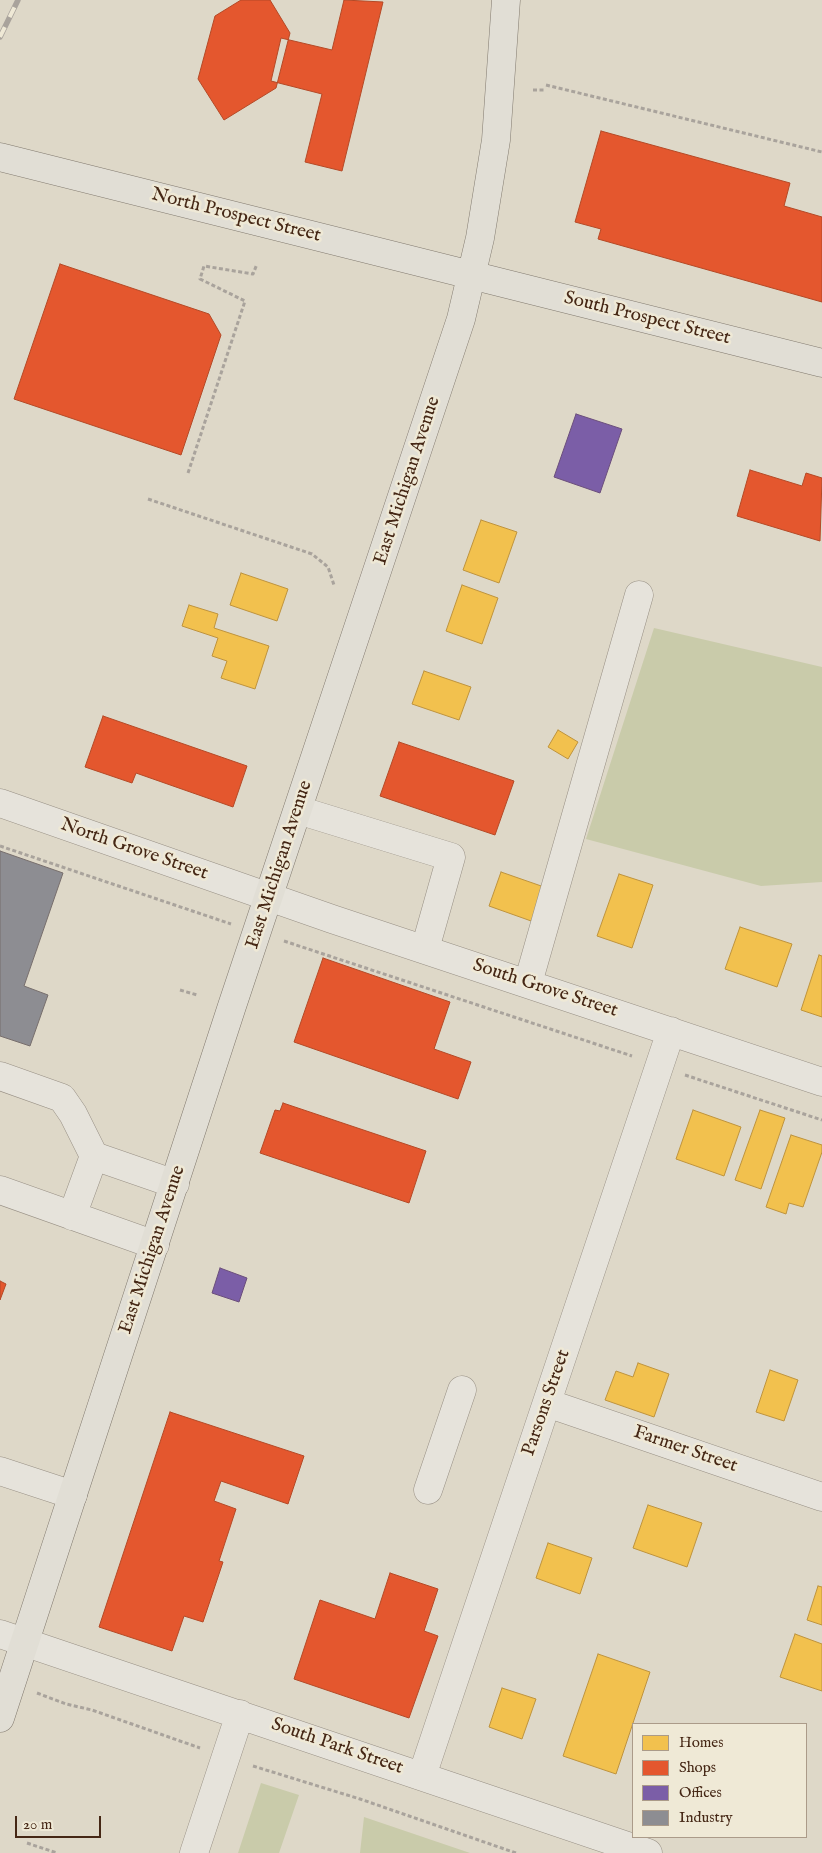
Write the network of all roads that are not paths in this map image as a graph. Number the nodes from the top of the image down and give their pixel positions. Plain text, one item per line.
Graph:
1 (506, 0) edge
2 (0, 157) edge
3 (472, 275) junction
4 (822, 363) edge
5 (639, 595) dead end
6 (0, 803) edge
7 (298, 810) junction
8 (269, 896) junction
9 (425, 950) junction
10 (528, 983) junction
11 (670, 1030) junction
12 (0, 1076) edge
13 (822, 1082) edge
14 (94, 1156) junction
15 (175, 1184) junction
16 (0, 1190) edge
17 (72, 1216) junction
18 (155, 1245) junction
19 (462, 1390) dead end
20 (547, 1403) junction
21 (0, 1471) edge
22 (428, 1490) dead end
23 (73, 1495) junction
24 (822, 1497) edge
25 (0, 1634) edge
26 (26, 1643) junction
27 (240, 1714) junction
28 (0, 1718) edge
29 (422, 1776) junction
30 (194, 1853) edge
31 (648, 1853) edge

1 - 3 main road, East Michigan Avenue
2 - 3 main road, North Prospect Street
3 - 4 main road, South Prospect Street
3 - 7 main road, East Michigan Avenue
5 - 10 street
6 - 8 street, North Grove Street
7 - 8 main road, East Michigan Avenue
7 - 9 street
8 - 9 street, South Grove Street
8 - 15 main road, East Michigan Avenue
9 - 10 street, South Grove Street
10 - 11 street, South Grove Street
11 - 13 street, South Grove Street
11 - 20 street, Parsons Street
12 - 14 street
14 - 15 street
14 - 17 street
15 - 18 main road, East Michigan Avenue
16 - 17 street
17 - 18 street
18 - 23 main road, East Michigan Avenue
19 - 22 street
20 - 24 street, Farmer Street
20 - 29 street, Parsons Street
21 - 23 street
23 - 26 main road, East Michigan Avenue
25 - 26 street, South Park Street
26 - 27 street, South Park Street
26 - 28 main road, East Michigan Avenue
27 - 29 street, South Park Street
27 - 30 street
29 - 31 street, South Park Street

